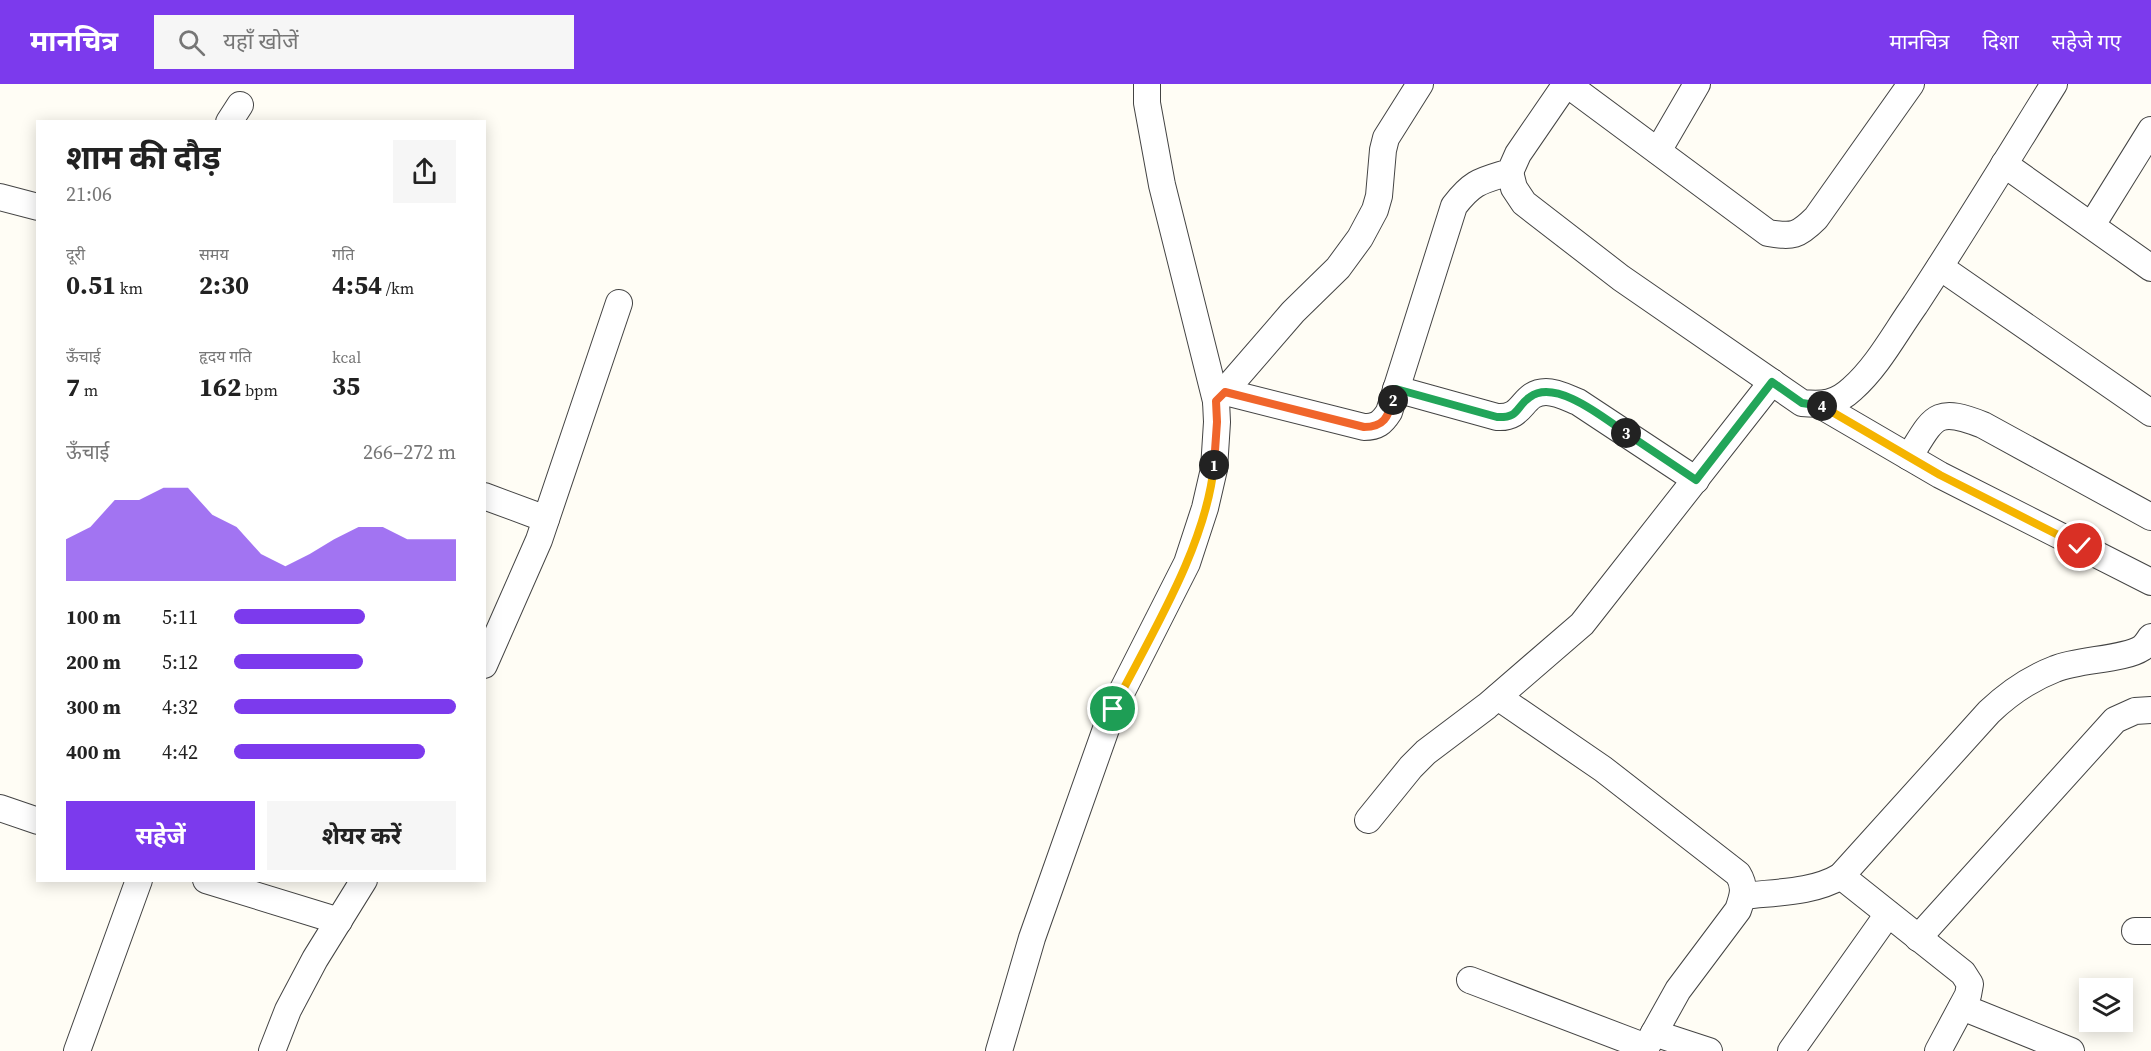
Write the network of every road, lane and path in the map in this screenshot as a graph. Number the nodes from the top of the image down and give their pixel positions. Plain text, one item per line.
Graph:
1 (1147, 84) edge
2 (1420, 84) edge
3 (1567, 84) edge
4 (1697, 84) edge
5 (1911, 84) edge
6 (2054, 84) edge
7 (2151, 130) edge
8 (1658, 151) junction
9 (2004, 164) junction
10 (1510, 172) junction
11 (0, 197) edge
12 (36, 206) edge
13 (2092, 225) junction
14 (1940, 267) junction
15 (2151, 268) edge
16 (619, 303) dead end
17 (1772, 382) junction
18 (1396, 389) junction
19 (1220, 397) junction
20 (1820, 405) junction
21 (2151, 413) edge
22 (1909, 457) junction
23 (1696, 480) junction
24 (486, 497) edge
25 (2151, 517) edge
26 (546, 519) junction
27 (2151, 582) edge
28 (491, 634) edge
29 (2151, 637) edge
30 (486, 656) edge
31 (1498, 697) junction
32 (2151, 710) edge
33 (0, 808) edge
34 (1368, 819) dead end
35 (36, 820) edge
36 (1841, 876) junction
37 (138, 882) edge
38 (212, 882) edge
39 (363, 882) edge
40 (1743, 896) junction
41 (1888, 914) junction
42 (339, 921) junction
43 (1918, 938) junction
44 (1470, 980) dead end
45 (1962, 1007) junction
46 (1648, 1044) edge
47 (77, 1051) edge
48 (272, 1051) edge
49 (999, 1051) edge
50 (1709, 1051) edge
51 (1791, 1051) edge
52 (1938, 1051) edge
53 (2071, 1051) edge

1 - 19 street
2 - 19 street
3 - 8 street
3 - 10 street
4 - 8 street
5 - 8 street
6 - 9 street
7 - 13 street
9 - 13 street
9 - 14 street
10 - 17 street
10 - 18 street
11 - 12 street
13 - 15 street
14 - 20 street
14 - 21 street
16 - 26 street
17 - 20 street
17 - 23 street
18 - 19 street
18 - 23 street
19 - 49 street
20 - 22 street
22 - 25 street
22 - 27 street
23 - 31 street
24 - 26 street
26 - 28 street
28 - 30 street
29 - 36 street
31 - 34 street
31 - 40 street
32 - 43 street
33 - 35 street
36 - 40 street
36 - 41 street
37 - 47 street
38 - 42 street
39 - 42 street
40 - 46 street
41 - 43 street
41 - 51 street
42 - 48 street
43 - 45 street
44 - 46 street
45 - 52 street
45 - 53 street
46 - 50 street

